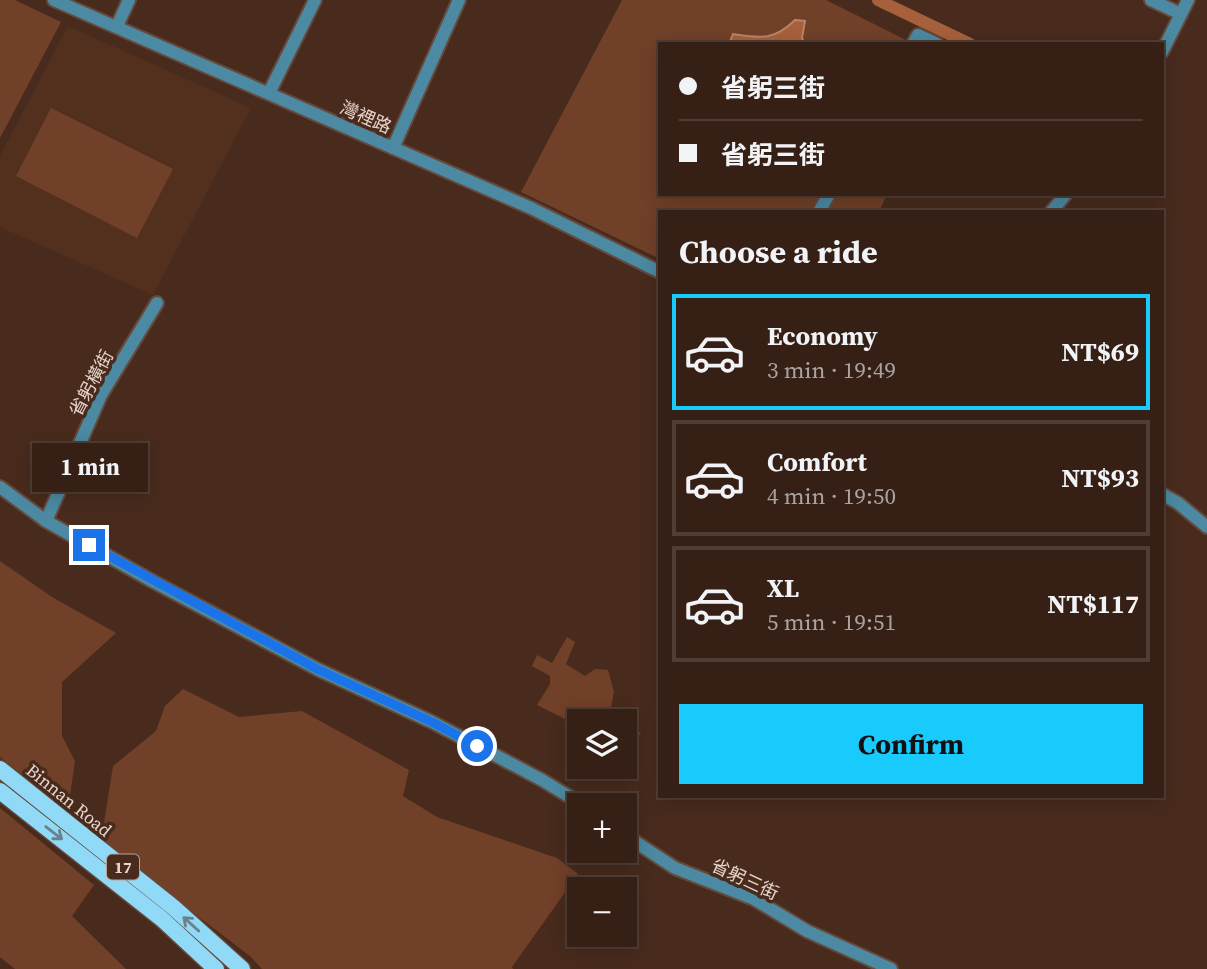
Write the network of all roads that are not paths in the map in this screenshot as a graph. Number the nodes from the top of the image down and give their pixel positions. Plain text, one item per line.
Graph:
1 (54, 0) edge
2 (129, 0) edge
3 (315, 0) edge
4 (459, 0) edge
5 (1151, 0) edge
6 (1188, 0) edge
7 (1181, 14) junction
8 (117, 26) junction
9 (914, 42) edge
10 (933, 42) edge
11 (1164, 48) edge
12 (269, 93) junction
13 (393, 148) junction
14 (1064, 196) edge
15 (1053, 210) edge
16 (658, 271) edge
17 (157, 303) dead end
18 (0, 486) edge
19 (1164, 495) edge
20 (46, 522) junction
21 (1207, 527) edge
22 (0, 769) edge
23 (0, 792) edge
24 (567, 795) edge
25 (637, 843) edge
26 (216, 969) edge
27 (242, 969) edge
28 (891, 969) edge

1 - 8 street, 灣裡路
2 - 8 street
3 - 12 street
4 - 13 street
5 - 7 street
6 - 7 street
7 - 11 street
8 - 12 street, 灣裡路
9 - 10 street
12 - 13 street, 灣裡路
13 - 16 street, 灣裡路
14 - 15 street
17 - 20 street, 省躬橫街
18 - 20 street
19 - 21 street
20 - 24 street
27 -> 22 main road, Binnan Road / 17
23 -> 26 main road, Binnan Road / 17
25 - 28 street, 省躬三街

